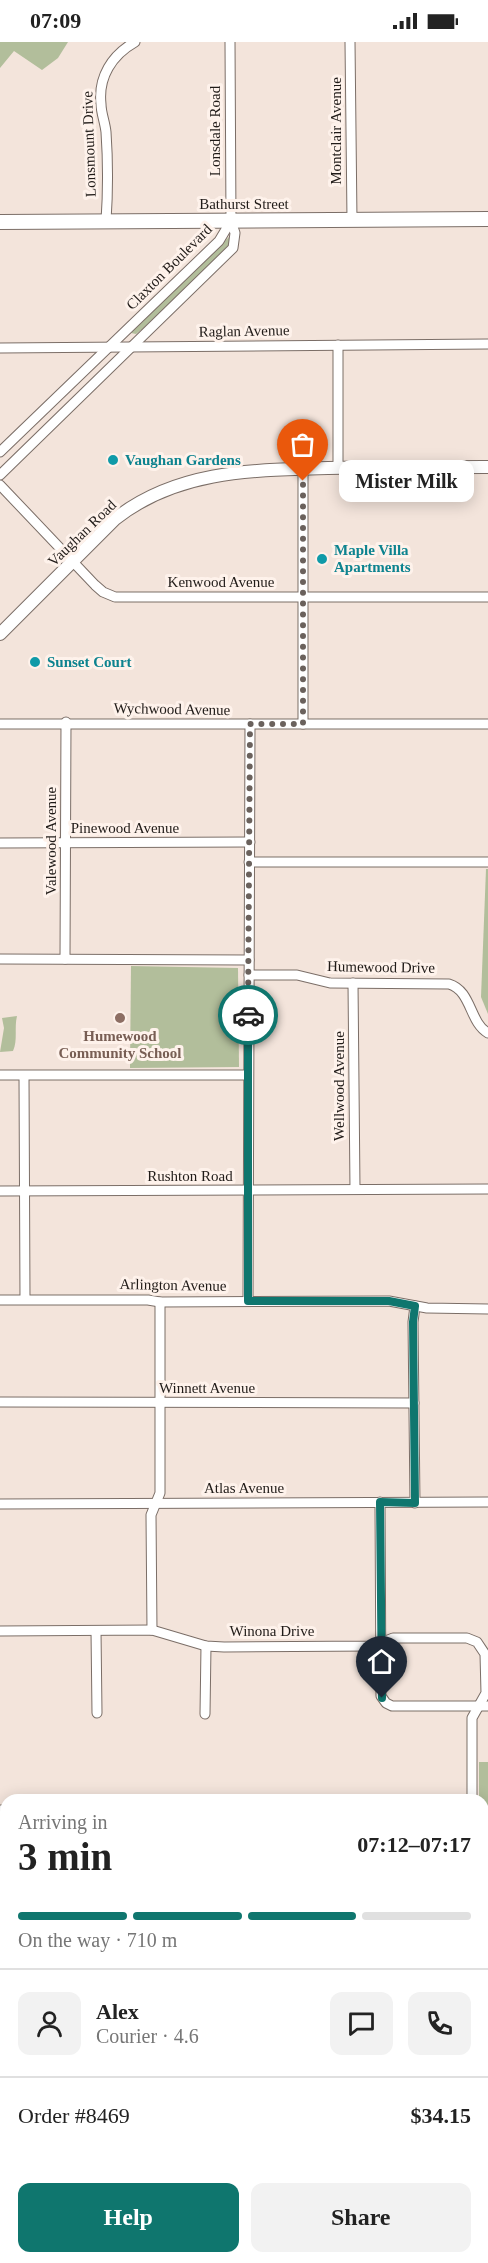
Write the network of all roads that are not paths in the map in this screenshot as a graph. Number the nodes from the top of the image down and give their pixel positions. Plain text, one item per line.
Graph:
1 (135, 42) edge
2 (230, 42) edge
3 (351, 42) edge
4 (488, 207) edge
5 (488, 219) edge
6 (352, 220) junction
7 (106, 221) junction
8 (231, 221) junction
9 (0, 222) edge
10 (488, 344) edge
11 (338, 345) junction
12 (133, 346) junction
13 (111, 347) junction
14 (0, 348) edge
15 (0, 452) edge
16 (488, 467) edge
17 (338, 468) junction
18 (303, 469) junction
19 (0, 475) edge
20 (0, 485) edge
21 (73, 561) junction
22 (303, 597) junction
23 (488, 597) edge
24 (0, 634) edge
25 (66, 723) junction
26 (0, 724) edge
27 (250, 724) junction
28 (303, 724) junction
29 (488, 724) edge
30 (249, 842) junction
31 (0, 843) edge
32 (66, 843) junction
33 (249, 862) junction
34 (488, 862) edge
35 (0, 959) edge
36 (65, 959) junction
37 (249, 960) junction
38 (249, 975) junction
39 (353, 983) junction
40 (488, 1033) edge
41 (248, 1075) junction
42 (0, 1076) edge
43 (24, 1076) junction
44 (355, 1189) junction
45 (488, 1189) edge
46 (0, 1191) edge
47 (23, 1191) junction
48 (248, 1191) junction
49 (25, 1299) junction
50 (0, 1300) edge
51 (248, 1301) junction
52 (160, 1302) junction
53 (415, 1306) junction
54 (488, 1309) edge
55 (0, 1402) edge
56 (414, 1403) junction
57 (160, 1404) junction
58 (380, 1502) junction
59 (488, 1502) edge
60 (155, 1503) junction
61 (415, 1503) junction
62 (0, 1504) edge
63 (152, 1630) junction
64 (0, 1631) edge
65 (96, 1631) junction
66 (381, 1643) junction
67 (206, 1646) junction
68 (483, 1706) edge
69 (97, 1713) dead end
70 (205, 1714) dead end
71 (472, 1794) edge

1 - 7 street, Lonsmount Drive
2 - 8 street, Lonsdale Road
3 - 6 street, Montclair Avenue
4 - 5 street
5 - 6 main road, Bathurst Street
6 - 8 main road, Bathurst Street
7 - 8 main road, Bathurst Street
7 - 9 main road, Bathurst Street
8 - 12 street, Claxton Boulevard
8 - 13 street, Claxton Boulevard
10 - 11 street, Raglan Avenue
11 - 12 street, Raglan Avenue
11 - 17 street
12 - 13 street, Raglan Avenue
12 - 19 street, Claxton Boulevard
13 - 14 street, Raglan Avenue
13 - 15 street, Claxton Boulevard
16 - 17 street, Vaughan Road
17 - 18 street, Vaughan Road
18 - 21 street, Vaughan Road
18 - 22 street
20 - 21 street, Kenwood Avenue
21 - 22 street, Kenwood Avenue
21 - 24 street, Vaughan Road
22 - 23 street, Kenwood Avenue
22 - 28 street
25 - 26 street, Wychwood Avenue
25 - 27 street, Wychwood Avenue
25 - 32 street, Valewood Avenue
27 - 28 street, Wychwood Avenue
27 - 30 street
28 - 29 street, Wychwood Avenue
30 - 32 street, Pinewood Avenue
30 - 33 street
31 - 32 street, Pinewood Avenue
32 - 36 street, Valewood Avenue
33 - 34 street
33 - 37 street
35 - 36 street
36 - 37 street
37 - 38 street
38 - 39 street, Humewood Drive
38 - 41 street
39 - 40 street, Humewood Drive
39 - 44 street, Wellwood Avenue
41 - 43 street
41 - 48 street
42 - 43 street
43 - 47 street
44 - 45 street, Rushton Road
44 - 48 street, Rushton Road
46 - 47 street, Rushton Road
47 - 48 street, Rushton Road
47 - 49 street
48 - 51 street
49 - 50 street, Arlington Avenue
49 - 52 street, Arlington Avenue
51 - 52 street, Arlington Avenue
51 - 53 street, Arlington Avenue
52 - 57 street
53 - 54 street, Arlington Avenue
53 - 56 street
55 - 57 street, Winnett Avenue
56 - 57 street, Winnett Avenue
56 - 61 street
57 - 60 street
58 - 60 street, Atlas Avenue
58 - 61 street, Atlas Avenue
58 - 66 street
59 - 61 street, Atlas Avenue
60 - 62 street, Atlas Avenue
60 - 63 street
63 - 65 street, Winona Drive
63 - 67 street, Winona Drive
64 - 65 street, Winona Drive
65 - 69 street
66 - 67 street, Winona Drive
66 - 68 street
66 - 68 street, Winona Drive
67 - 70 street
68 - 71 street

